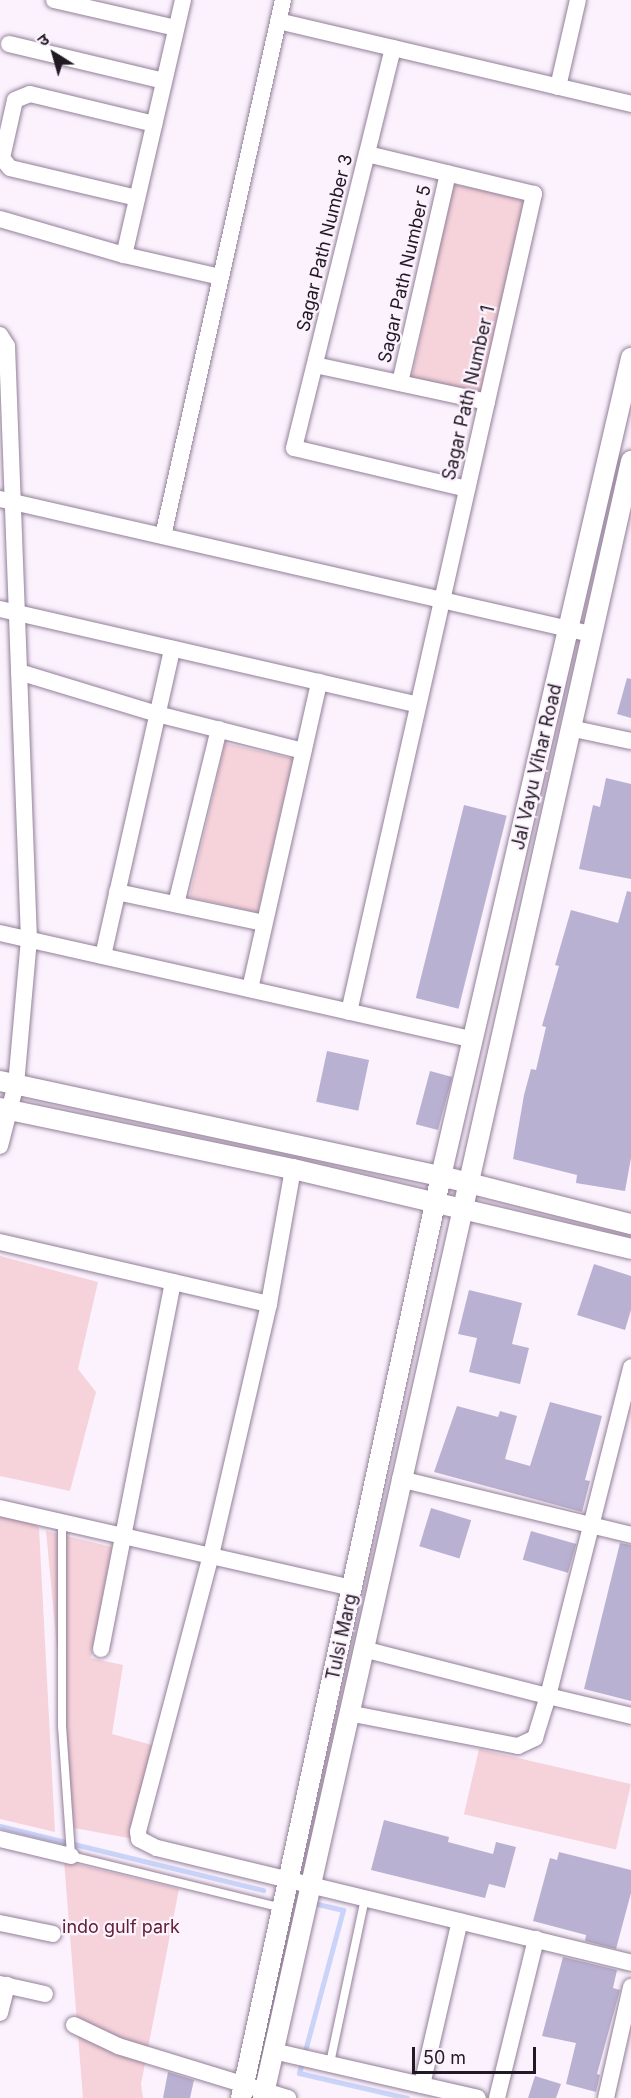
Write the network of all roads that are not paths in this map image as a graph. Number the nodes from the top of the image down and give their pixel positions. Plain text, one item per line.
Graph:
1 (54, 0) edge
2 (183, 0) edge
3 (283, 0) edge
4 (578, 0) edge
5 (278, 21) junction
6 (176, 28) junction
7 (9, 44) dead end
8 (393, 48) junction
9 (164, 81) junction
10 (558, 87) junction
11 (631, 104) edge
12 (154, 124) junction
13 (367, 154) junction
14 (448, 173) junction
15 (137, 198) junction
16 (0, 219) edge
17 (124, 255) junction
18 (221, 277) junction
19 (0, 334) edge
20 (631, 358) edge
21 (315, 364) junction
22 (400, 383) junction
23 (487, 402) junction
24 (631, 461) edge
25 (467, 489) junction
26 (6, 500) edge
27 (163, 536) junction
28 (442, 600) junction
29 (0, 609) edge
30 (17, 614) junction
31 (569, 629) junction
32 (591, 634) junction
33 (172, 649) junction
34 (19, 672) junction
35 (319, 682) junction
36 (418, 705) junction
37 (157, 714) junction
38 (570, 728) junction
39 (219, 729) junction
40 (631, 741) edge
41 (303, 751) junction
42 (117, 892) junction
43 (176, 904) junction
44 (264, 923) junction
45 (0, 933) edge
46 (29, 939) junction
47 (103, 956) junction
48 (250, 989) junction
49 (348, 1012) junction
50 (474, 1040) junction
51 (8, 1083) edge
52 (4, 1108) edge
53 (0, 1146) edge
54 (293, 1169) junction
55 (441, 1176) junction
56 (468, 1183) junction
57 (435, 1204) junction
58 (551, 1206) junction
59 (463, 1210) junction
60 (631, 1224) edge
61 (544, 1229) junction
62 (0, 1242) edge
63 (631, 1249) edge
64 (173, 1282) junction
65 (269, 1304) junction
66 (631, 1367) edge
67 (400, 1479) junction
68 (0, 1508) edge
69 (62, 1522) junction
70 (589, 1526) junction
71 (631, 1535) edge
72 (124, 1536) junction
73 (212, 1555) junction
74 (353, 1588) junction
75 (375, 1592) junction
76 (101, 1649) dead end
77 (363, 1649) junction
78 (548, 1696) junction
79 (348, 1713) junction
80 (631, 1716) edge
81 (0, 1839) edge
82 (71, 1855) junction
83 (289, 1880) junction
84 (310, 1885) junction
85 (365, 1898) junction
86 (283, 1909) junction
87 (460, 1921) junction
88 (0, 1923) edge
89 (53, 1934) dead end
90 (536, 1939) junction
91 (631, 1963) edge
92 (3, 1984) edge
93 (631, 1987) edge
94 (45, 1994) dead end
95 (0, 2013) edge
96 (74, 2025) dead end
97 (282, 2053) junction
98 (323, 2062) junction
99 (423, 2085) junction
100 (242, 2092) edge
101 (264, 2095) edge
102 (288, 2098) edge
103 (478, 2098) edge
104 (497, 2098) edge
105 (606, 2098) edge

1 - 6 street
2 - 6 street
3 - 5 street
4 - 10 street
5 - 8 street
5 - 18 street
6 - 9 street
7 - 9 street
8 - 10 street
8 - 13 street, Sagar Path Number 3
9 - 12 street
10 - 11 street
12 - 15 street
12 - 15 street
13 - 14 street
13 - 21 street, Sagar Path Number 3
14 - 22 street, Sagar Path Number 5
14 - 23 street, Sagar Path Number 1
15 - 17 street
16 - 17 street
17 - 18 street
18 - 27 street
19 - 26 street
20 - 31 street, Jal Vayu Vihar Road
21 - 22 street
21 - 25 street, Sagar Path Number 3
22 - 23 street
23 - 25 street, Sagar Path Number 1
24 - 32 street, Jal Vayu Vihar Road
25 - 28 street, Sagar Path Number 1
26 - 27 street
26 - 30 street
27 - 28 street
28 - 31 street
28 - 36 street, Sagar Path Number 1
29 - 30 street
30 - 33 street
30 - 34 street
31 - 32 street
31 - 50 street, Jal Vayu Vihar Road
32 - 38 street, Jal Vayu Vihar Road
33 - 35 street
33 - 37 street
34 - 37 street
34 - 46 street
35 - 36 street
35 - 41 street
36 - 49 street, Sagar Path Number 1
37 - 39 street
37 - 42 street
38 - 40 street
38 - 56 street, Jal Vayu Vihar Road
39 - 41 street
39 - 43 street
41 - 44 street
42 - 43 street
42 - 47 street
43 - 44 street
44 - 48 street
45 - 46 street
46 - 47 street
46 - 51 street
47 - 48 street
48 - 49 street
49 - 50 street
50 - 55 street, Jal Vayu Vihar Road
51 - 52 street
51 - 55 street
52 - 53 street
52 - 54 street
54 - 57 street
54 - 65 street
55 - 56 street
55 - 57 street, Tulsi Marg
56 - 58 street
56 - 59 street, Tulsi Marg
57 - 59 street
57 - 74 street, Tulsi Marg
58 - 60 street
58 - 61 street
59 - 61 street
59 - 67 street, Tulsi Marg
61 - 63 street
62 - 64 street
64 - 65 street
64 - 72 street
65 - 73 street
66 - 70 street
67 - 70 street
67 - 75 street, Tulsi Marg
68 - 69 street
69 - 72 street
69 - 82 lane
70 - 71 street
70 - 78 street
72 - 73 street
72 - 76 street
73 - 74 street
73 - 83 street
74 - 75 lane
74 - 83 street, Tulsi Marg
75 - 77 street, Tulsi Marg
77 - 78 street
77 - 79 street, Tulsi Marg
78 - 79 street
78 - 80 street
79 - 84 street, Tulsi Marg
81 - 82 street
82 - 86 lane
83 - 84 street
83 - 86 street, Tulsi Marg
84 - 85 street
84 - 97 street, Tulsi Marg
85 - 87 street
85 - 98 lane
86 - 100 street, Tulsi Marg
87 - 90 street
87 - 99 street
88 - 89 street
90 - 91 street
90 - 104 street
92 - 94 street
92 - 95 street
93 - 105 street
96 - 100 street
97 - 98 street
97 - 101 street, Tulsi Marg
98 - 99 street
99 - 103 street
100 - 101 street
101 - 102 street

